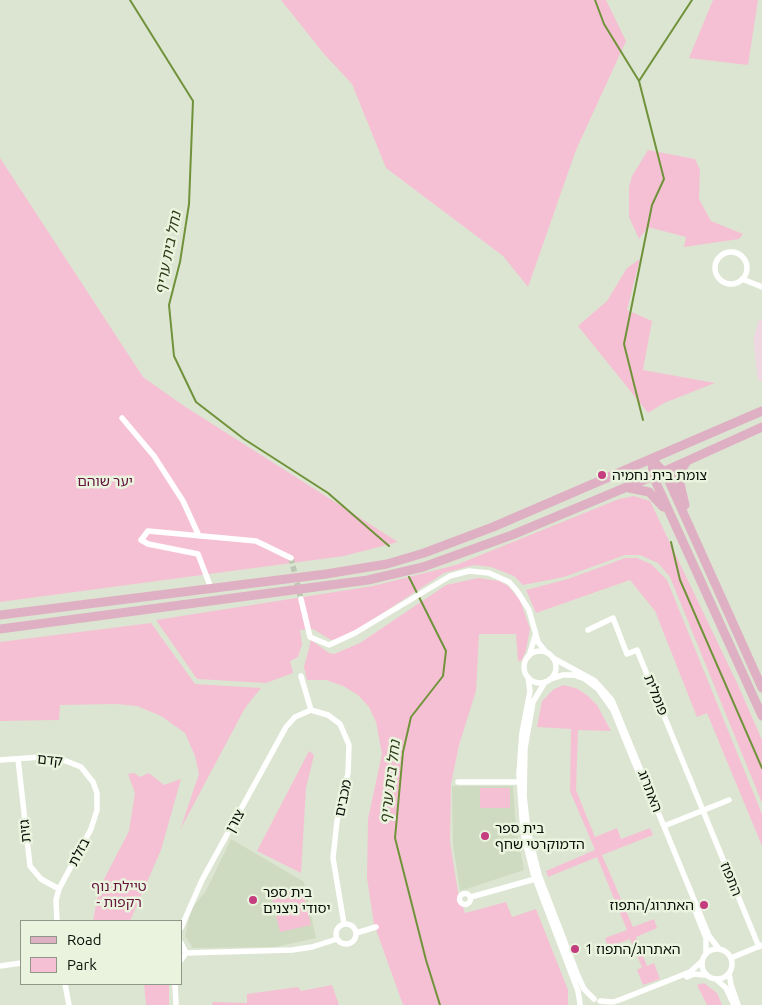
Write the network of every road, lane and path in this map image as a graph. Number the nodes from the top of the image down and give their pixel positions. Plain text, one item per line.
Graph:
1 (742, 279) junction
2 (762, 287) edge
3 (762, 324) edge
4 (760, 350) edge
5 (762, 378) edge
6 (762, 412) edge
7 (122, 418) dead end
8 (762, 427) edge
9 (652, 460) junction
10 (687, 461) junction
11 (664, 472) junction
12 (653, 476) junction
13 (621, 489) junction
14 (680, 535) junction
15 (199, 536) junction
16 (700, 548) junction
17 (292, 558) dead end
18 (211, 588) junction
19 (301, 599) tunnel mouth
20 (0, 615) edge
21 (0, 629) edge
22 (588, 630) dead end
23 (536, 634) junction
24 (546, 652) junction
25 (529, 656) junction
26 (553, 658) junction
27 (301, 676) dead end
28 (528, 677) junction
29 (547, 681) junction
30 (762, 688) edge
31 (311, 710) junction
32 (762, 716) edge
33 (18, 759) junction
34 (0, 760) edge
35 (92, 782) joint
36 (458, 782) dead end
37 (519, 782) junction
38 (729, 800) dead end
39 (703, 811) junction
40 (664, 826) junction
41 (535, 879) junction
42 (59, 889) junction
43 (470, 898) dead end
44 (57, 920) edge
45 (344, 924) junction
46 (182, 926) edge
47 (376, 927) dead end
48 (356, 933) junction
49 (337, 939) junction
50 (182, 945) edge
51 (761, 946) edge
52 (719, 949) junction
53 (706, 952) junction
54 (186, 953) junction
55 (731, 958) junction
56 (182, 959) edge
57 (701, 962) junction
58 (20, 963) edge
59 (0, 966) edge
60 (729, 973) junction
61 (705, 975) junction
62 (717, 980) junction
63 (65, 985) edge
64 (175, 985) edge
65 (599, 1002) edge
66 (580, 1004) edge
67 (69, 1005) edge
68 (176, 1005) edge
69 (618, 1005) edge
70 (734, 1005) edge
71 (738, 1005) edge

1 - 1 street
1 - 2 street
3 - 4 street
4 - 5 street
6 - 9 main road
7 - 15 street
8 - 10 main road
9 - 11 main road
9 - 12 main road
9 - 18 main road
10 - 11 main road
10 - 16 main road
11 - 12 main road
11 - 16 main road
12 - 13 main road
12 - 14 main road
13 - 14 main road
13 - 21 main road
14 - 32 main road
15 - 17 street
15 - 18 street
16 - 30 main road
18 - 20 main road
19 - 23 street
22 - 39 street, פומלית
23 - 24 street
23 - 25 street
24 - 25 street
24 - 26 street
25 - 28 street
26 - 29 street
26 - 40 street, האתרוג
27 - 31 street
28 - 29 street
28 - 37 street
29 - 53 street, האתרוג
29 - 65 street
31 - 45 street, מכבים
31 - 46 street, צורן
33 - 34 street, קדם
33 - 35 street, קדם
33 - 42 street, גזית
35 - 42 street, בזלת
36 - 37 street
37 - 41 street
38 - 39 street
39 - 40 street
39 - 51 street, התפוז
40 - 52 street, האתרוג
41 - 43 street
41 - 66 street
42 - 44 street, בזלת
45 - 48 street
45 - 49 street
47 - 48 street
48 - 49 street
49 - 54 street
50 - 54 street
51 - 55 street
52 - 53 street
52 - 55 street
53 - 57 street
54 - 56 street
55 - 60 street
57 - 61 street
57 - 65 street
58 - 59 street
60 - 62 street
60 - 71 street
61 - 62 street
61 - 69 street
62 - 70 street
63 - 67 street
64 - 68 street
65 - 66 street

